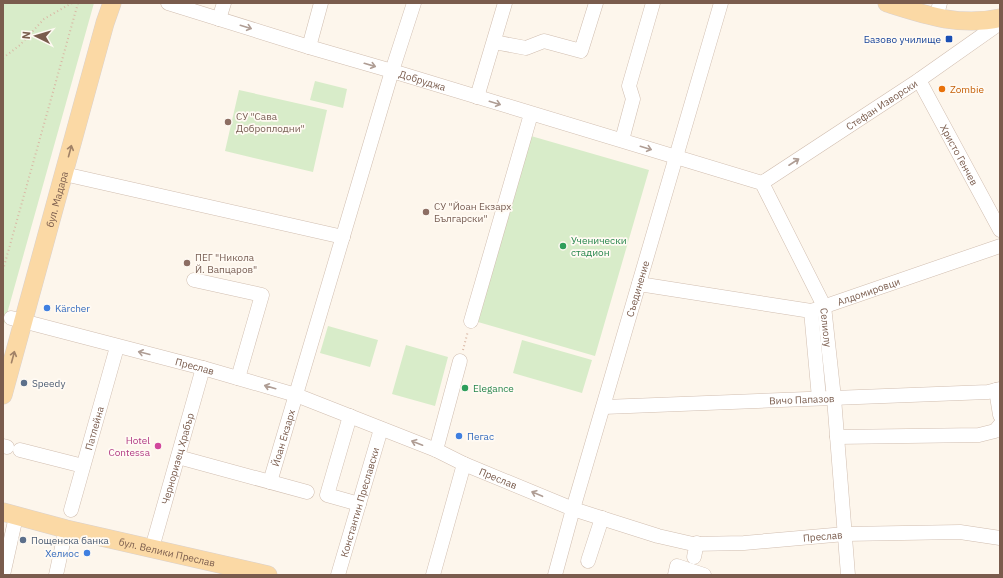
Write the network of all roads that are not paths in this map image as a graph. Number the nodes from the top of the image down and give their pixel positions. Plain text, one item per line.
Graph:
1 (99, 3) edge
2 (112, 3) edge
3 (168, 3) edge
4 (224, 3) edge
5 (321, 3) edge
6 (414, 3) edge
7 (505, 3) edge
8 (596, 3) edge
9 (653, 3) edge
10 (721, 3) edge
11 (887, 3) edge
12 (938, 10) edge
13 (1000, 18) edge
14 (219, 19) junction
15 (1000, 24) edge
16 (494, 42) junction
17 (309, 47) junction
18 (392, 71) junction
19 (920, 80) junction
20 (477, 98) junction
21 (531, 114) junction
22 (622, 140) junction
23 (676, 157) junction
24 (64, 174) junction
25 (762, 183) junction
26 (1000, 230) edge
27 (343, 237) junction
28 (1000, 246) edge
29 (194, 280) dead end
30 (639, 284) junction
31 (818, 308) junction
32 (17, 320) junction
33 (471, 321) road end
34 (117, 346) junction
35 (3, 349) edge
36 (460, 361) road end
37 (203, 368) junction
38 (238, 378) junction
39 (998, 389) edge
40 (3, 395) edge
41 (296, 395) junction
42 (819, 398) junction
43 (834, 398) junction
44 (604, 407) junction
45 (1000, 415) edge
46 (350, 416) junction
47 (1000, 425) edge
48 (381, 429) junction
49 (837, 437) junction
50 (10, 447) edge
51 (436, 450) junction
52 (178, 457) junction
53 (464, 464) junction
54 (83, 466) junction
55 (270, 482) junction
56 (307, 492) dead end
57 (360, 504) junction
58 (573, 509) junction
59 (71, 510) dead end
60 (7, 518) edge
61 (602, 518) junction
62 (66, 529) junction
63 (844, 534) junction
64 (1000, 538) edge
65 (152, 548) junction
66 (588, 561) dead end
67 (3, 575) edge
68 (56, 575) edge
69 (268, 575) edge
70 (338, 575) edge
71 (433, 575) edge
72 (555, 575) edge
73 (674, 575) edge
74 (704, 575) edge
75 (848, 575) edge

1 - 32 main road, бул. Мадара
24 -> 2 main road, бул. Мадара
3 - 14 street, Добруджа
4 - 14 street
5 - 17 street
6 - 18 street, Йоан Екзарх
7 - 16 street
8 - 16 street
9 - 22 street
10 - 23 street, Съединение
11 - 12 main road
12 - 13 main road
14 -> 17 street, Добруджа
15 - 19 street, Стефан Изворски
16 - 20 street
17 -> 18 street, Добруджа
18 - 20 street, Добруджа
18 - 27 street, Йоан Екзарх
25 -> 19 street, Стефан Изворски
19 - 26 street, Христо Генчев
20 -> 21 street, Добруджа
21 - 22 street, Добруджа
21 - 33 street
22 -> 23 street, Добруджа
23 - 25 street
23 - 30 street, Съединение
24 - 27 street
24 - 32 main road, бул. Мадара
25 - 31 street, Селиолу
27 - 41 street, Йоан Екзарх
28 - 31 street, Алдомировци
29 - 38 street
30 - 31 street, Алдомировци
30 - 44 street, Съединение
31 - 42 street
31 - 43 street, Селиолу
32 - 34 street, Преслав
32 - 35 main road, бул. Мадара
40 -> 32 main road, бул. Мадара
37 -> 34 street, Преслав
34 - 54 street, Патлейна
36 - 51 street
37 - 38 street, Преслав
37 - 52 street, Черноризец Храбър
41 -> 38 street, Преслав
39 - 43 street, Вичо Папазов
39 - 45 street
41 - 46 street, Преслав
41 - 55 street, Йоан Екзарх
42 - 43 street, Вичо Папазов
42 - 44 street, Вичо Папазов
43 - 49 street, Селиолу
44 - 58 street, Съединение
46 - 48 street, Преслав
46 - 57 street
47 - 49 street
51 -> 48 street, Преслав
48 - 57 street, Константин Преславски
49 - 63 street, Селиолу
50 - 54 street
51 - 53 street, Преслав
52 - 55 street
52 - 65 street, Черноризец Храбър
58 -> 53 street, Преслав
53 - 71 street
54 - 59 street, Патлейна
55 - 56 street
57 - 70 street, Константин Преславски
58 - 61 street, Преслав
58 - 72 street, Съединение
60 - 62 main road, бул. Велики Преслав
60 - 67 street
61 - 63 street, Преслав
61 - 66 street
62 - 65 main road, бул. Велики Преслав
62 - 68 street
63 - 64 street, Преслав
63 - 75 street, Селиолу
65 - 69 main road, бул. Велики Преслав
73 - 74 street

